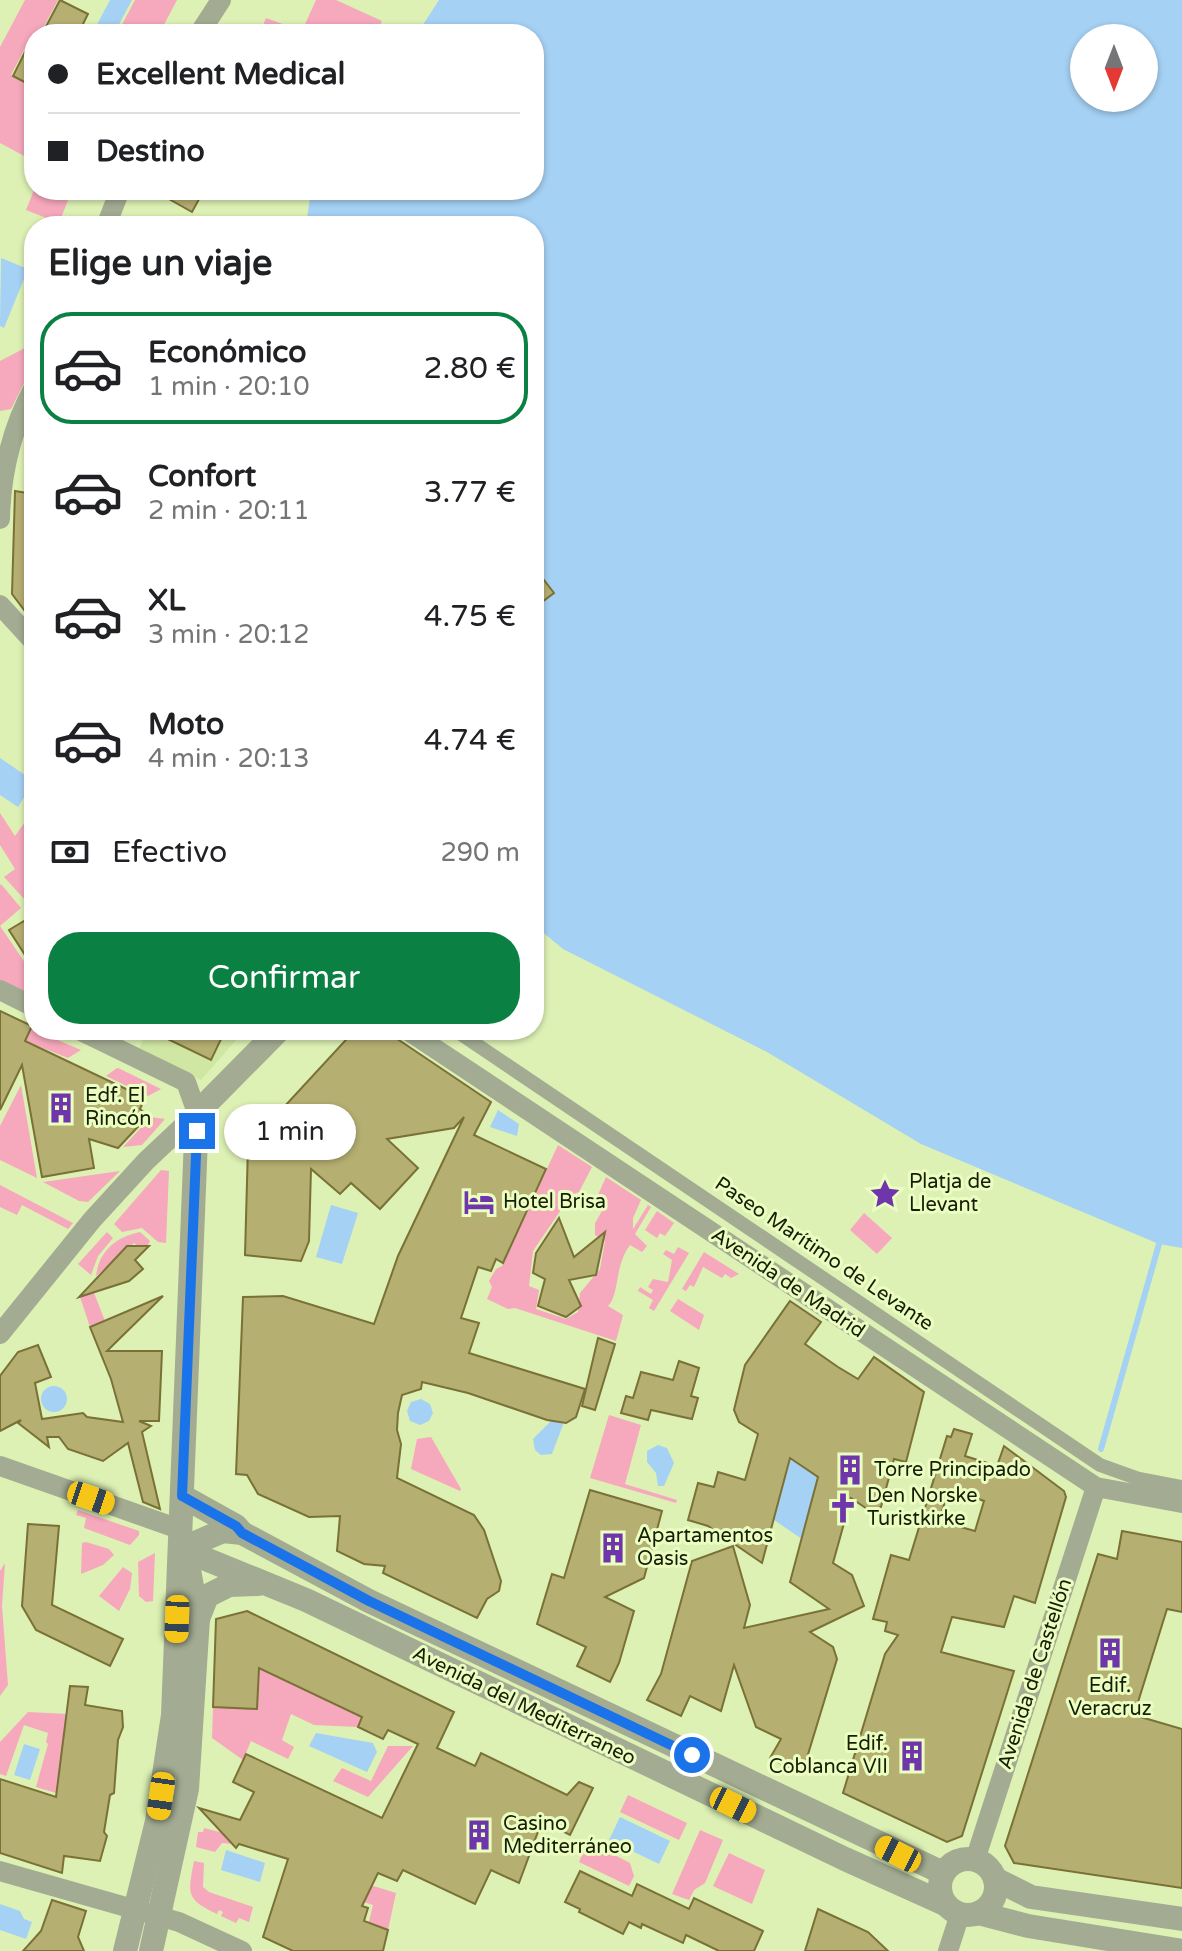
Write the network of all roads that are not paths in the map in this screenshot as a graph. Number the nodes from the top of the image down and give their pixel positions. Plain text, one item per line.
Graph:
1 (221, 0) edge
2 (205, 24) edge
3 (24, 406) edge
4 (0, 519) edge
5 (0, 605) edge
6 (24, 631) edge
7 (0, 990) edge
8 (24, 1002) edge
9 (100, 1040) edge
10 (269, 1040) edge
11 (422, 1040) edge
12 (470, 1040) edge
13 (197, 1113) junction
14 (0, 1334) edge
15 (0, 1466) edge
16 (1096, 1487) junction
17 (1182, 1487) edge
18 (182, 1496) junction
19 (1182, 1503) edge
20 (242, 1533) junction
21 (213, 1536) junction
22 (181, 1539) junction
23 (217, 1563) junction
24 (267, 1584) junction
25 (198, 1619) junction
26 (975, 1860) junction
27 (0, 1871) edge
28 (943, 1873) junction
29 (995, 1879) junction
30 (136, 1910) junction
31 (961, 1910) junction
32 (161, 1916) junction
33 (1182, 1919) edge
34 (125, 1951) edge
35 (151, 1951) edge
36 (242, 1951) edge
37 (948, 1951) edge
38 (1182, 1951) edge

1 - 2 street
3 - 4 street
5 - 6 street
7 - 8 street
9 - 13 street
10 - 13 street
11 - 16 street, Avenida de Madrid
12 - 17 street, Paseo Marítimo de Levante
13 - 14 street
13 - 18 street
15 - 22 street
16 - 19 street, Avenida de Madrid
16 - 26 street, Avenida de Castellón
18 - 20 street, Avenida del Mediterraneo
18 - 22 street
20 - 21 street
20 - 28 street, Avenida del Mediterraneo
21 - 22 street
21 - 23 street
22 - 23 street, Avenida del Mediterraneo
22 - 25 street
22 - 30 street
23 - 24 street, Avenida del Mediterraneo
24 - 25 street
24 - 31 street, Avenida del Mediterraneo
25 - 32 street
26 - 28 street
26 - 29 street
27 - 30 street
28 - 31 street
29 - 31 street
29 - 33 street
30 - 32 street
30 - 34 street
31 - 37 street
31 - 38 street, Avenida del Mediterraneo
32 - 35 street
32 - 36 street

